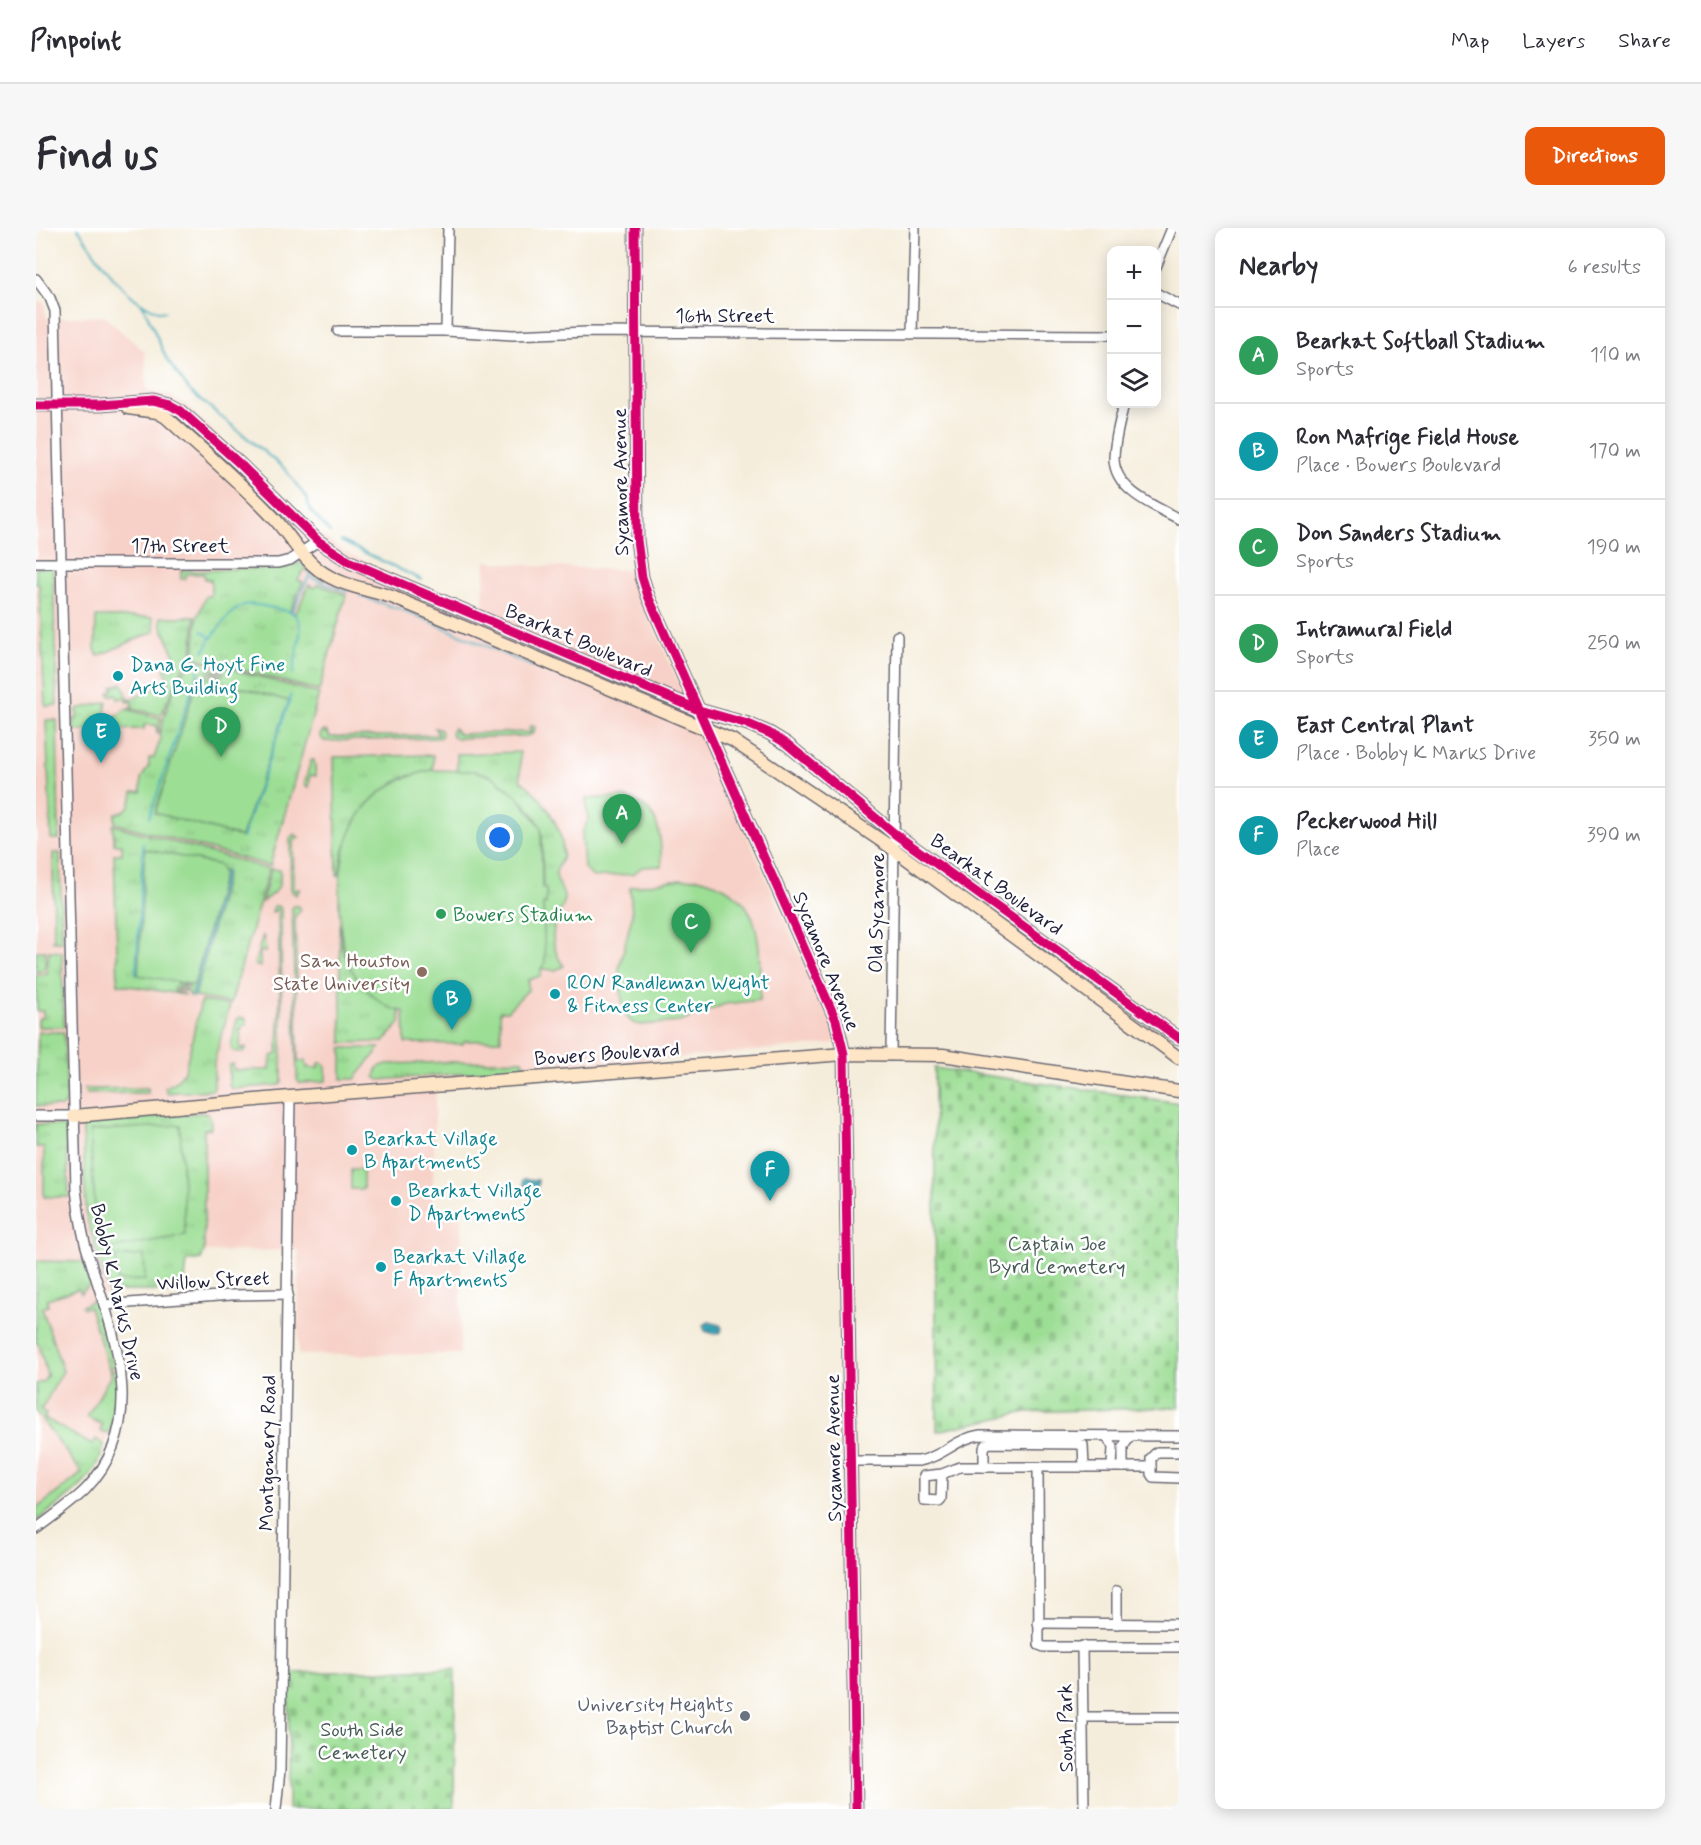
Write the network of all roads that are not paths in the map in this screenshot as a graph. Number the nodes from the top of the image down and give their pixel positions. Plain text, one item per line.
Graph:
1 (448, 228) edge
2 (635, 228) edge
3 (915, 228) edge
4 (1172, 228) edge
5 (1161, 255) edge
6 (36, 279) edge
7 (1161, 296) edge
8 (1179, 305) edge
9 (446, 331) junction
10 (338, 332) dead end
11 (912, 333) junction
12 (636, 334) junction
13 (1107, 335) edge
14 (36, 405) edge
15 (57, 405) junction
16 (100, 405) junction
17 (1123, 408) edge
18 (1179, 519) edge
19 (318, 541) junction
20 (301, 553) junction
21 (36, 563) edge
22 (61, 563) junction
23 (897, 636) dead end
24 (699, 710) junction
25 (707, 729) junction
26 (895, 834) junction
27 (895, 850) junction
28 (1179, 1038) edge
29 (844, 1054) junction
30 (891, 1054) junction
31 (1179, 1058) edge
32 (1179, 1091) edge
33 (290, 1097) junction
34 (36, 1116) edge
35 (74, 1116) junction
36 (288, 1294) junction
37 (104, 1305) junction
38 (1107, 1436) junction
39 (1130, 1436) junction
40 (1179, 1436) edge
41 (1179, 1452) edge
42 (851, 1461) junction
43 (984, 1467) junction
44 (1038, 1467) junction
45 (1084, 1467) junction
46 (1112, 1467) junction
47 (1123, 1467) junction
48 (1151, 1467) junction
49 (942, 1474) dead end
50 (1179, 1478) edge
51 (36, 1529) edge
52 (1117, 1591) dead end
53 (1038, 1623) junction
54 (1117, 1624) junction
55 (1179, 1624) edge
56 (1082, 1647) junction
57 (1179, 1647) edge
58 (1083, 1717) junction
59 (1179, 1717) edge
60 (276, 1809) edge
61 (856, 1809) edge
62 (1084, 1809) edge

1 - 9 street
2 - 12 street, Sycamore Avenue
3 - 11 street
4 - 5 street
6 - 15 street, Bobby K Marks Drive
7 - 8 street
9 - 10 street, 16th Street
9 - 12 street, 16th Street
11 - 12 street, 16th Street
11 - 13 street, 16th Street
12 - 24 street, Sycamore Avenue
14 - 15 street, Bearkat Boulevard
15 - 16 street, Bearkat Boulevard
15 - 22 street, Bobby K Marks Drive
16 - 19 street, Bearkat Boulevard
16 - 20 street, Bearkat Boulevard
17 - 18 street
19 - 20 street, 17th Street
19 - 24 street, Bearkat Boulevard
20 - 22 street, 17th Street
20 - 25 street, Bearkat Boulevard
21 - 22 street, 17th Street
22 - 35 street, Bobby K Marks Drive
23 - 26 street, Old Sycamore
24 - 25 street, Sycamore Avenue
24 - 26 street, Bearkat Boulevard
25 - 27 street, Bearkat Boulevard
25 - 29 street, Sycamore Avenue
26 - 27 street, Old Sycamore
26 - 28 street, Bearkat Boulevard
27 - 30 street, Old Sycamore
27 - 31 street, Bearkat Boulevard
29 - 30 street, Bowers Boulevard
29 - 33 street, Bowers Boulevard
29 - 42 street, Sycamore Avenue
30 - 32 street, Bowers Boulevard
33 - 35 street, Bowers Boulevard
33 - 36 street, Montgomery Road
34 - 35 street, Bowers Boulevard
35 - 37 street, Bobby K Marks Drive
36 - 37 street, Willow Street
36 - 60 street, Montgomery Road
37 - 51 street, Bobby K Marks Drive
38 - 39 street
38 - 42 street
38 - 46 street
39 - 40 street
39 - 47 street
41 - 48 street
42 - 61 street, Sycamore Avenue
43 - 44 street
43 - 45 street
43 - 49 street
44 - 45 street
44 - 53 street
45 - 46 street
46 - 47 street
47 - 48 street
48 - 50 street
52 - 54 street
53 - 54 street
53 - 56 street
54 - 55 street
56 - 57 street
56 - 58 street, South Park
58 - 59 street
58 - 62 street, South Park

